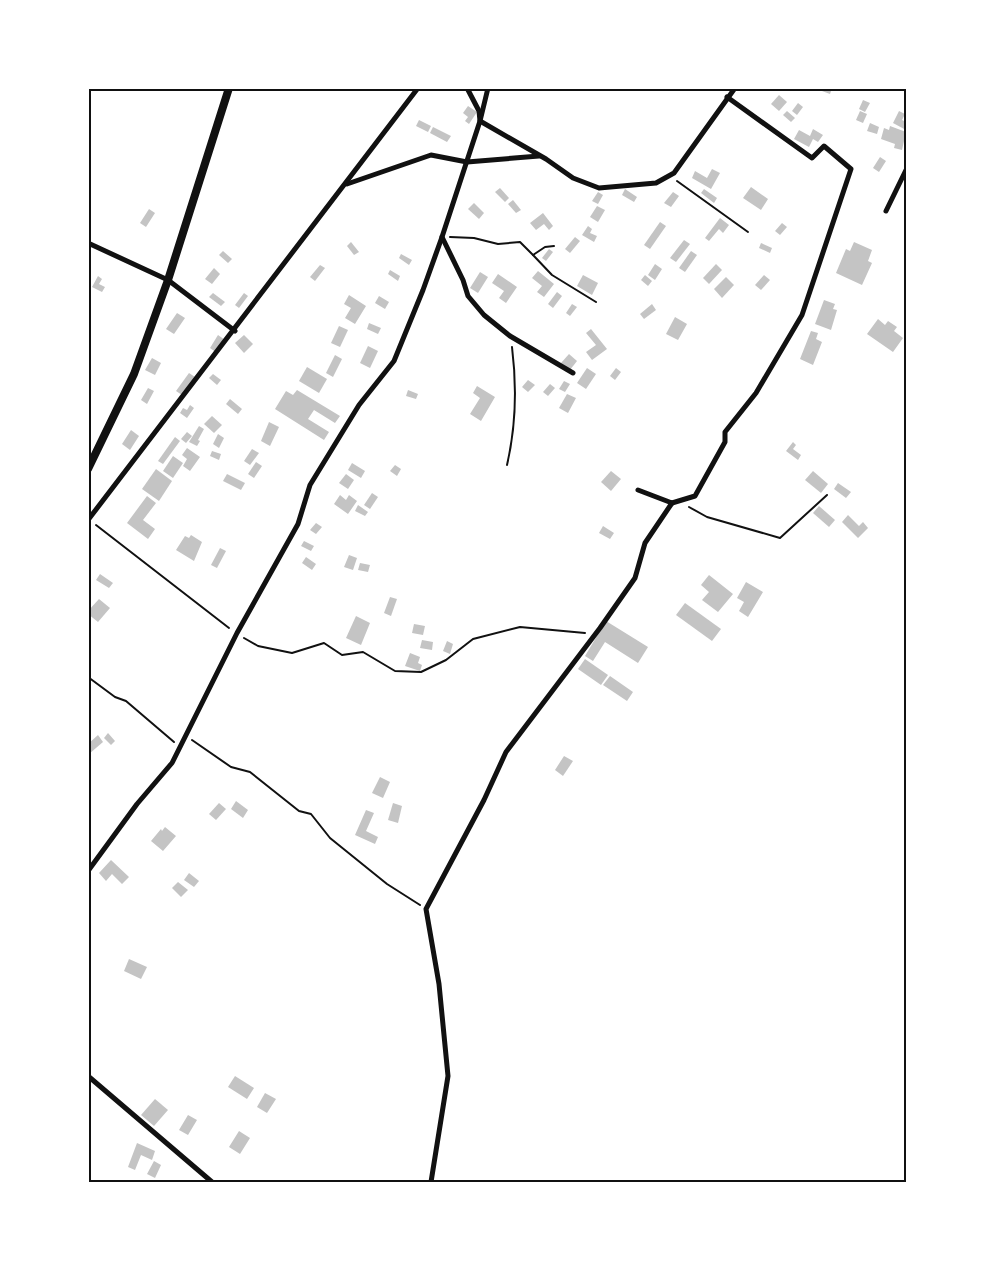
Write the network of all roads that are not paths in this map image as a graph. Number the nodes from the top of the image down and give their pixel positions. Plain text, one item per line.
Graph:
1 (229, 88) edge
2 (418, 88) edge
3 (467, 88) edge
4 (488, 88) edge
5 (735, 88) edge
6 (727, 97) junction
7 (480, 121) junction
8 (540, 156) junction
9 (467, 162) junction
10 (906, 170) edge
11 (346, 184) junction
12 (886, 211) dead end
13 (441, 237) junction
14 (88, 243) edge
15 (168, 280) junction
16 (235, 331) junction
17 (573, 374) dead end
18 (88, 469) edge
19 (638, 490) dead end
20 (675, 502) junction
21 (89, 519) edge
22 (88, 871) edge
23 (88, 1076) edge
24 (212, 1182) edge
25 (431, 1182) edge

1 - 15 main road
2 - 11 street
3 - 7 street
4 - 7 street
5 - 6 street
6 - 8 street
6 - 20 street
7 - 8 street
7 - 9 street
8 - 9 street
9 - 11 street
9 - 13 street
10 - 12 street
11 - 16 street
13 - 17 street
13 - 22 street
14 - 15 street
15 - 16 street
15 - 18 main road
16 - 21 street
19 - 20 street
20 - 25 street
23 - 24 street

